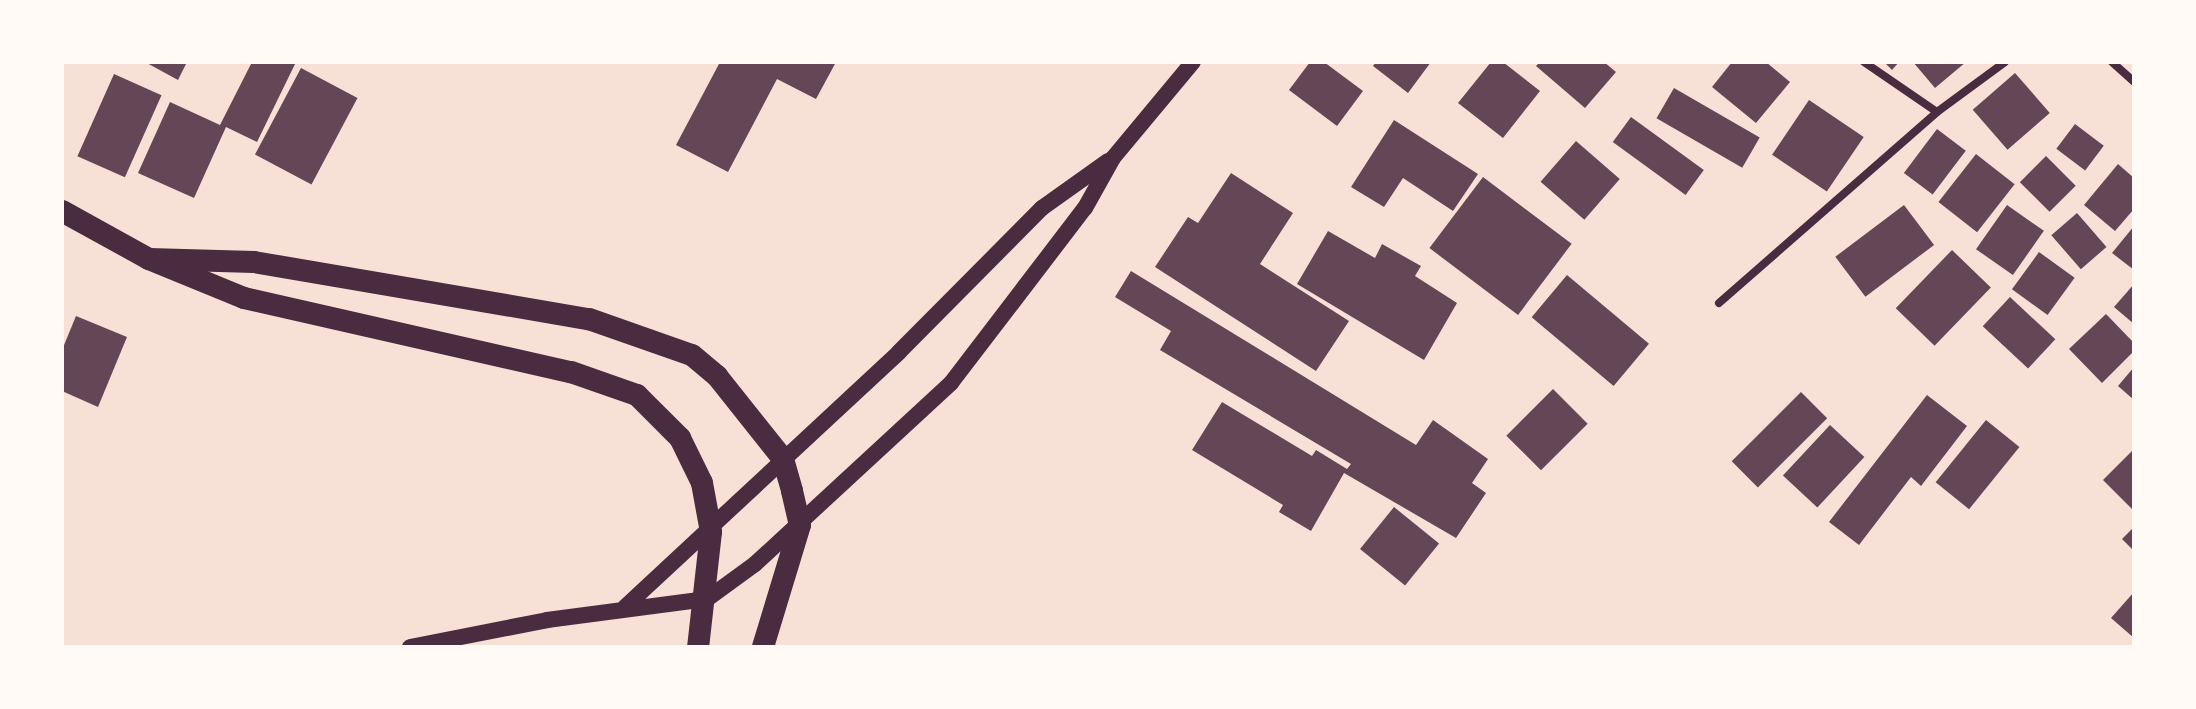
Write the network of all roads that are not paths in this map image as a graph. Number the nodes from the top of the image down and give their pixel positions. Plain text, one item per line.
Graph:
1 (1193, 62) edge
2 (1864, 62) edge
3 (2005, 62) edge
4 (2112, 62) edge
5 (2134, 82) edge
6 (1937, 112) junction
7 (1113, 158) junction
8 (62, 211) edge
9 (149, 259) junction
10 (1719, 303) dead end
11 (783, 459) junction
12 (800, 525) junction
13 (711, 532) junction
14 (707, 599) junction
15 (625, 607) junction
16 (410, 647) edge
17 (698, 647) edge
18 (763, 647) edge

1 - 7 main road
2 - 6 street
3 - 6 street
4 - 5 street
6 - 10 street
7 - 11 main road
7 - 12 main road
8 - 9 highway
9 - 11 highway
9 - 13 highway
11 - 12 highway
11 - 13 main road
12 - 14 main road
12 - 18 highway
13 - 14 highway
13 - 15 main road
14 - 15 main road
14 - 17 highway
15 - 16 main road

